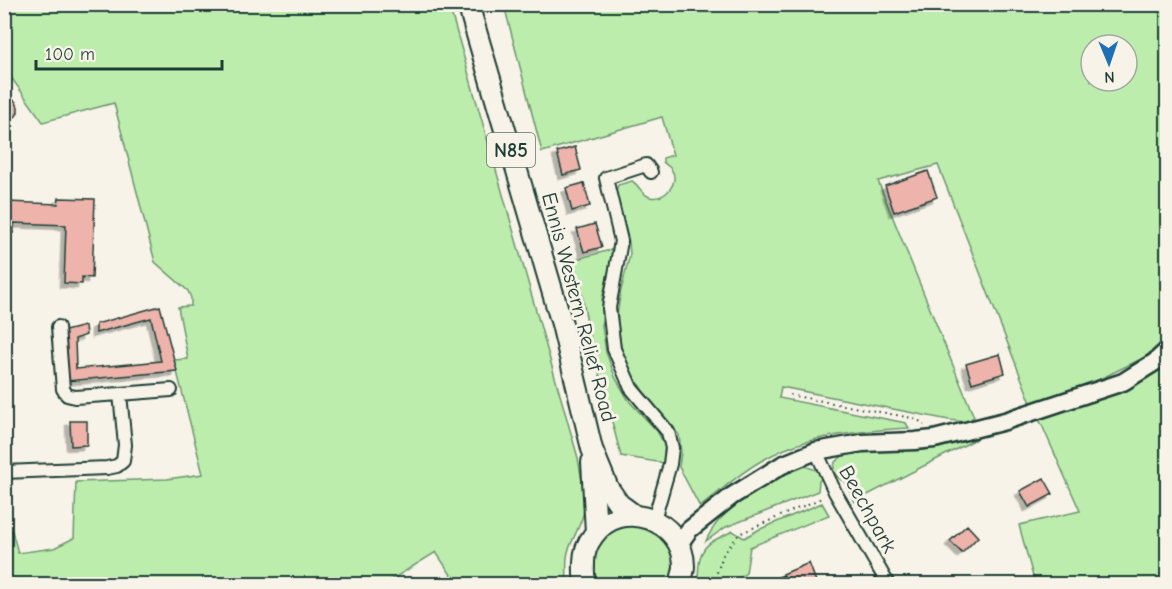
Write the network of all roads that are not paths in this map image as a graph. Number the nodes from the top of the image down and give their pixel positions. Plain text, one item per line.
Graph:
1 (468, 4) edge
2 (651, 172) dead end
3 (58, 327) dead end
4 (1167, 350) edge
5 (171, 390) dead end
6 (120, 394) junction
7 (592, 449) junction
8 (816, 451) junction
9 (4, 472) edge
10 (634, 515) junction
11 (654, 520) junction
12 (596, 532) junction
13 (679, 544) junction
14 (586, 585) edge
15 (680, 585) edge
16 (888, 585) edge

1 - 7 main road, Ennis Western Relief Road / N85
2 - 11 street
3 - 6 street
4 - 8 main road
5 - 6 street
6 - 9 street
7 - 10 main road, Ennis Western Relief Road / N85
7 - 12 main road, Ennis Western Relief Road / N85
8 - 13 main road
8 - 16 street, Beechpark
10 - 11 main road, N85
10 - 12 main road
11 - 13 main road, N85
12 - 14 main road, N85
13 - 15 main road

